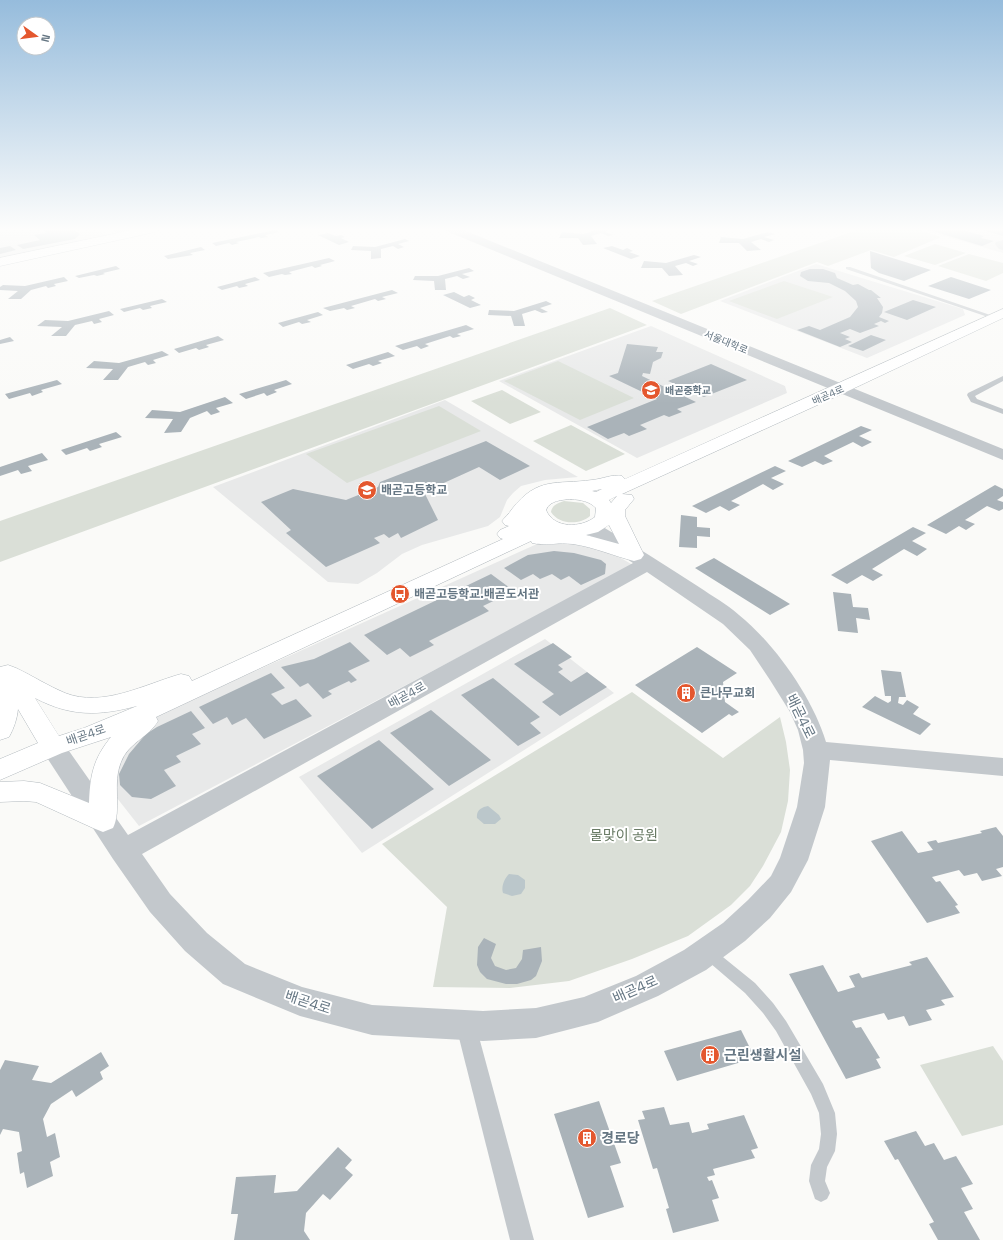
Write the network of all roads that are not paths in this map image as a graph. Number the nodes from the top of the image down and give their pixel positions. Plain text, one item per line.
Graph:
1 (591, 287) edge
2 (908, 287) edge
3 (998, 315) edge
4 (1003, 378) edge
5 (840, 389) junction
6 (1003, 412) edge
7 (1003, 455) edge
8 (660, 470) junction
9 (596, 499) junction
10 (536, 513) junction
11 (591, 528) junction
12 (556, 529) junction
13 (641, 559) junction
14 (456, 562) junction
15 (4, 667) edge
16 (185, 687) junction
17 (0, 731) edge
18 (53, 747) junction
19 (816, 750) junction
20 (1003, 767) edge
21 (0, 770) edge
22 (0, 792) edge
23 (103, 821) junction
24 (123, 851) junction
25 (706, 952) junction
26 (466, 1026) junction
27 (821, 1193) dead end
28 (522, 1240) edge

1 - 5 street, 서울대학로
2 - 3 lane, 배곧4로
3 - 5 main road, 배곧4로
4 - 6 lane
5 - 7 street, 서울대학로
5 - 8 main road, 배곧4로
8 - 9 main road, 배곧4로
8 - 13 main road
8 - 14 main road
9 - 10 main road, 배곧4로
9 - 11 main road
10 - 12 main road
10 - 14 main road, 배곧4로
11 - 12 main road
11 - 13 street, 배곧4로
12 - 14 main road, 배곧4로
13 - 14 main road
13 - 19 street, 배곧4로
13 - 24 street, 배곧4로
14 - 16 main road, 배곧4로
15 - 16 main road
15 - 17 main road
15 - 18 main road, 배곧4로
16 - 18 main road, 배곧4로
16 - 23 main road
18 - 21 main road, 배곧4로
18 - 23 street, 배곧4로
19 - 20 street
19 - 25 street, 배곧4로
22 - 23 main road
23 - 24 street, 배곧4로
24 - 26 street, 배곧4로
25 - 26 street, 배곧4로
25 - 27 lane
26 - 28 street

